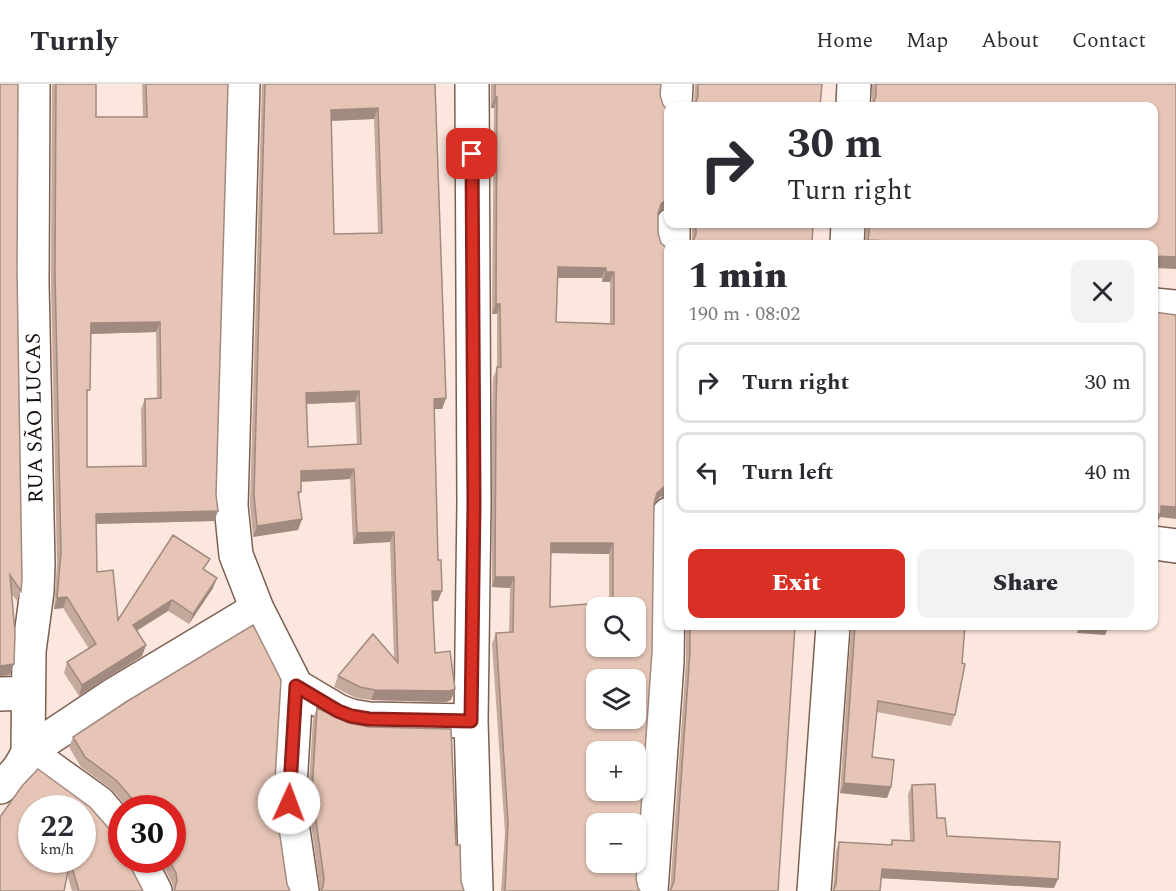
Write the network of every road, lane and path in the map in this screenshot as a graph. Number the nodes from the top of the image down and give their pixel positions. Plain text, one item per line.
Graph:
1 (33, 84) edge
2 (243, 84) edge
3 (472, 84) edge
4 (676, 84) edge
5 (854, 84) edge
6 (675, 102) edge
7 (853, 102) edge
8 (1158, 305) edge
9 (1176, 307) edge
10 (1158, 544) edge
11 (1176, 546) edge
12 (257, 609) junction
13 (667, 630) edge
14 (833, 630) edge
15 (296, 686) junction
16 (14, 694) edge
17 (471, 721) junction
18 (28, 752) junction
19 (0, 787) edge
20 (108, 814) edge
21 (146, 873) edge
22 (155, 891) edge
23 (302, 891) edge
24 (476, 891) edge
25 (651, 891) edge
26 (814, 891) edge

1 - 16 street, RUA SÃO LUCAS
2 - 12 street
3 - 17 street
4 - 6 street
5 - 7 street
8 - 9 street
10 - 11 street
12 - 15 street
12 - 18 street
13 - 25 street
14 - 26 street
15 - 17 street
15 - 23 street
16 - 18 street, RUA SÃO LUCAS
17 - 24 street
18 - 19 street
18 - 20 street
21 - 22 street

